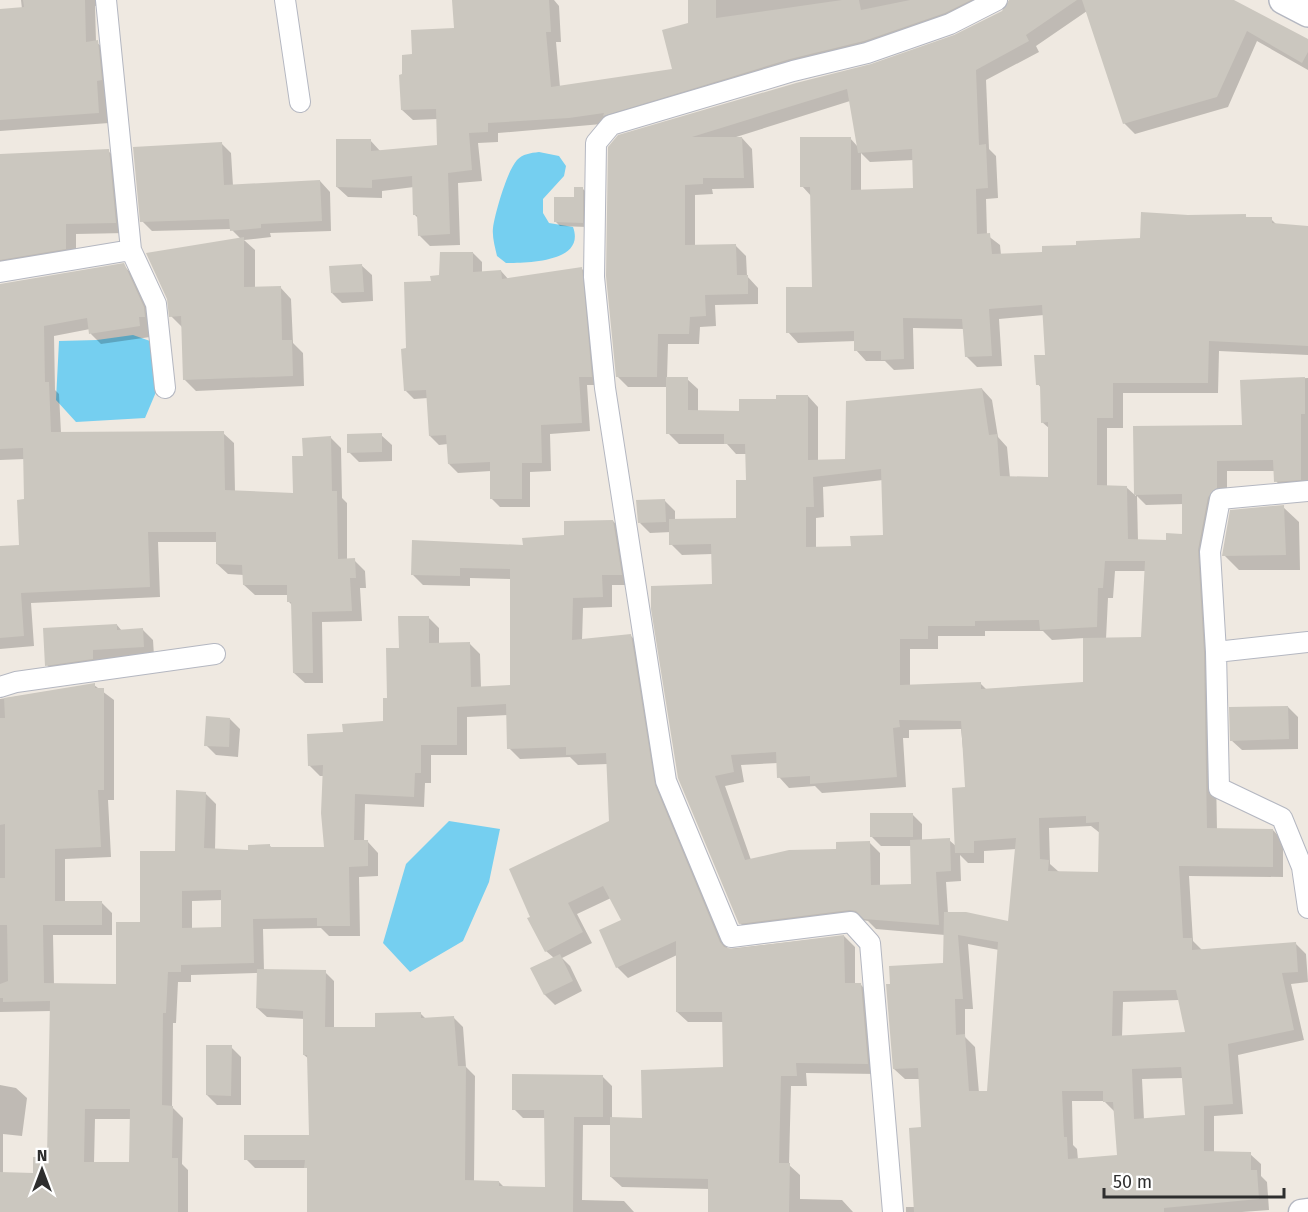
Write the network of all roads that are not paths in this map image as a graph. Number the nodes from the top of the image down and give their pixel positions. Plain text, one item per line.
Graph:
1 (106, 0) edge
2 (285, 0) edge
3 (997, 0) edge
4 (1283, 0) edge
5 (1308, 13) edge
6 (300, 102) dead end
7 (131, 250) junction
8 (0, 272) edge
9 (165, 388) dead end
10 (1308, 491) edge
11 (1308, 642) edge
12 (1216, 652) junction
13 (215, 654) dead end
14 (0, 687) edge
15 (1308, 908) edge
16 (1308, 1211) edge
17 (893, 1212) edge
18 (1301, 1212) edge

1 - 7 street
2 - 6 street
3 - 17 street
4 - 5 main road
7 - 8 street
7 - 9 street
10 - 12 street
11 - 12 street
12 - 15 street
13 - 14 street
16 - 18 street

